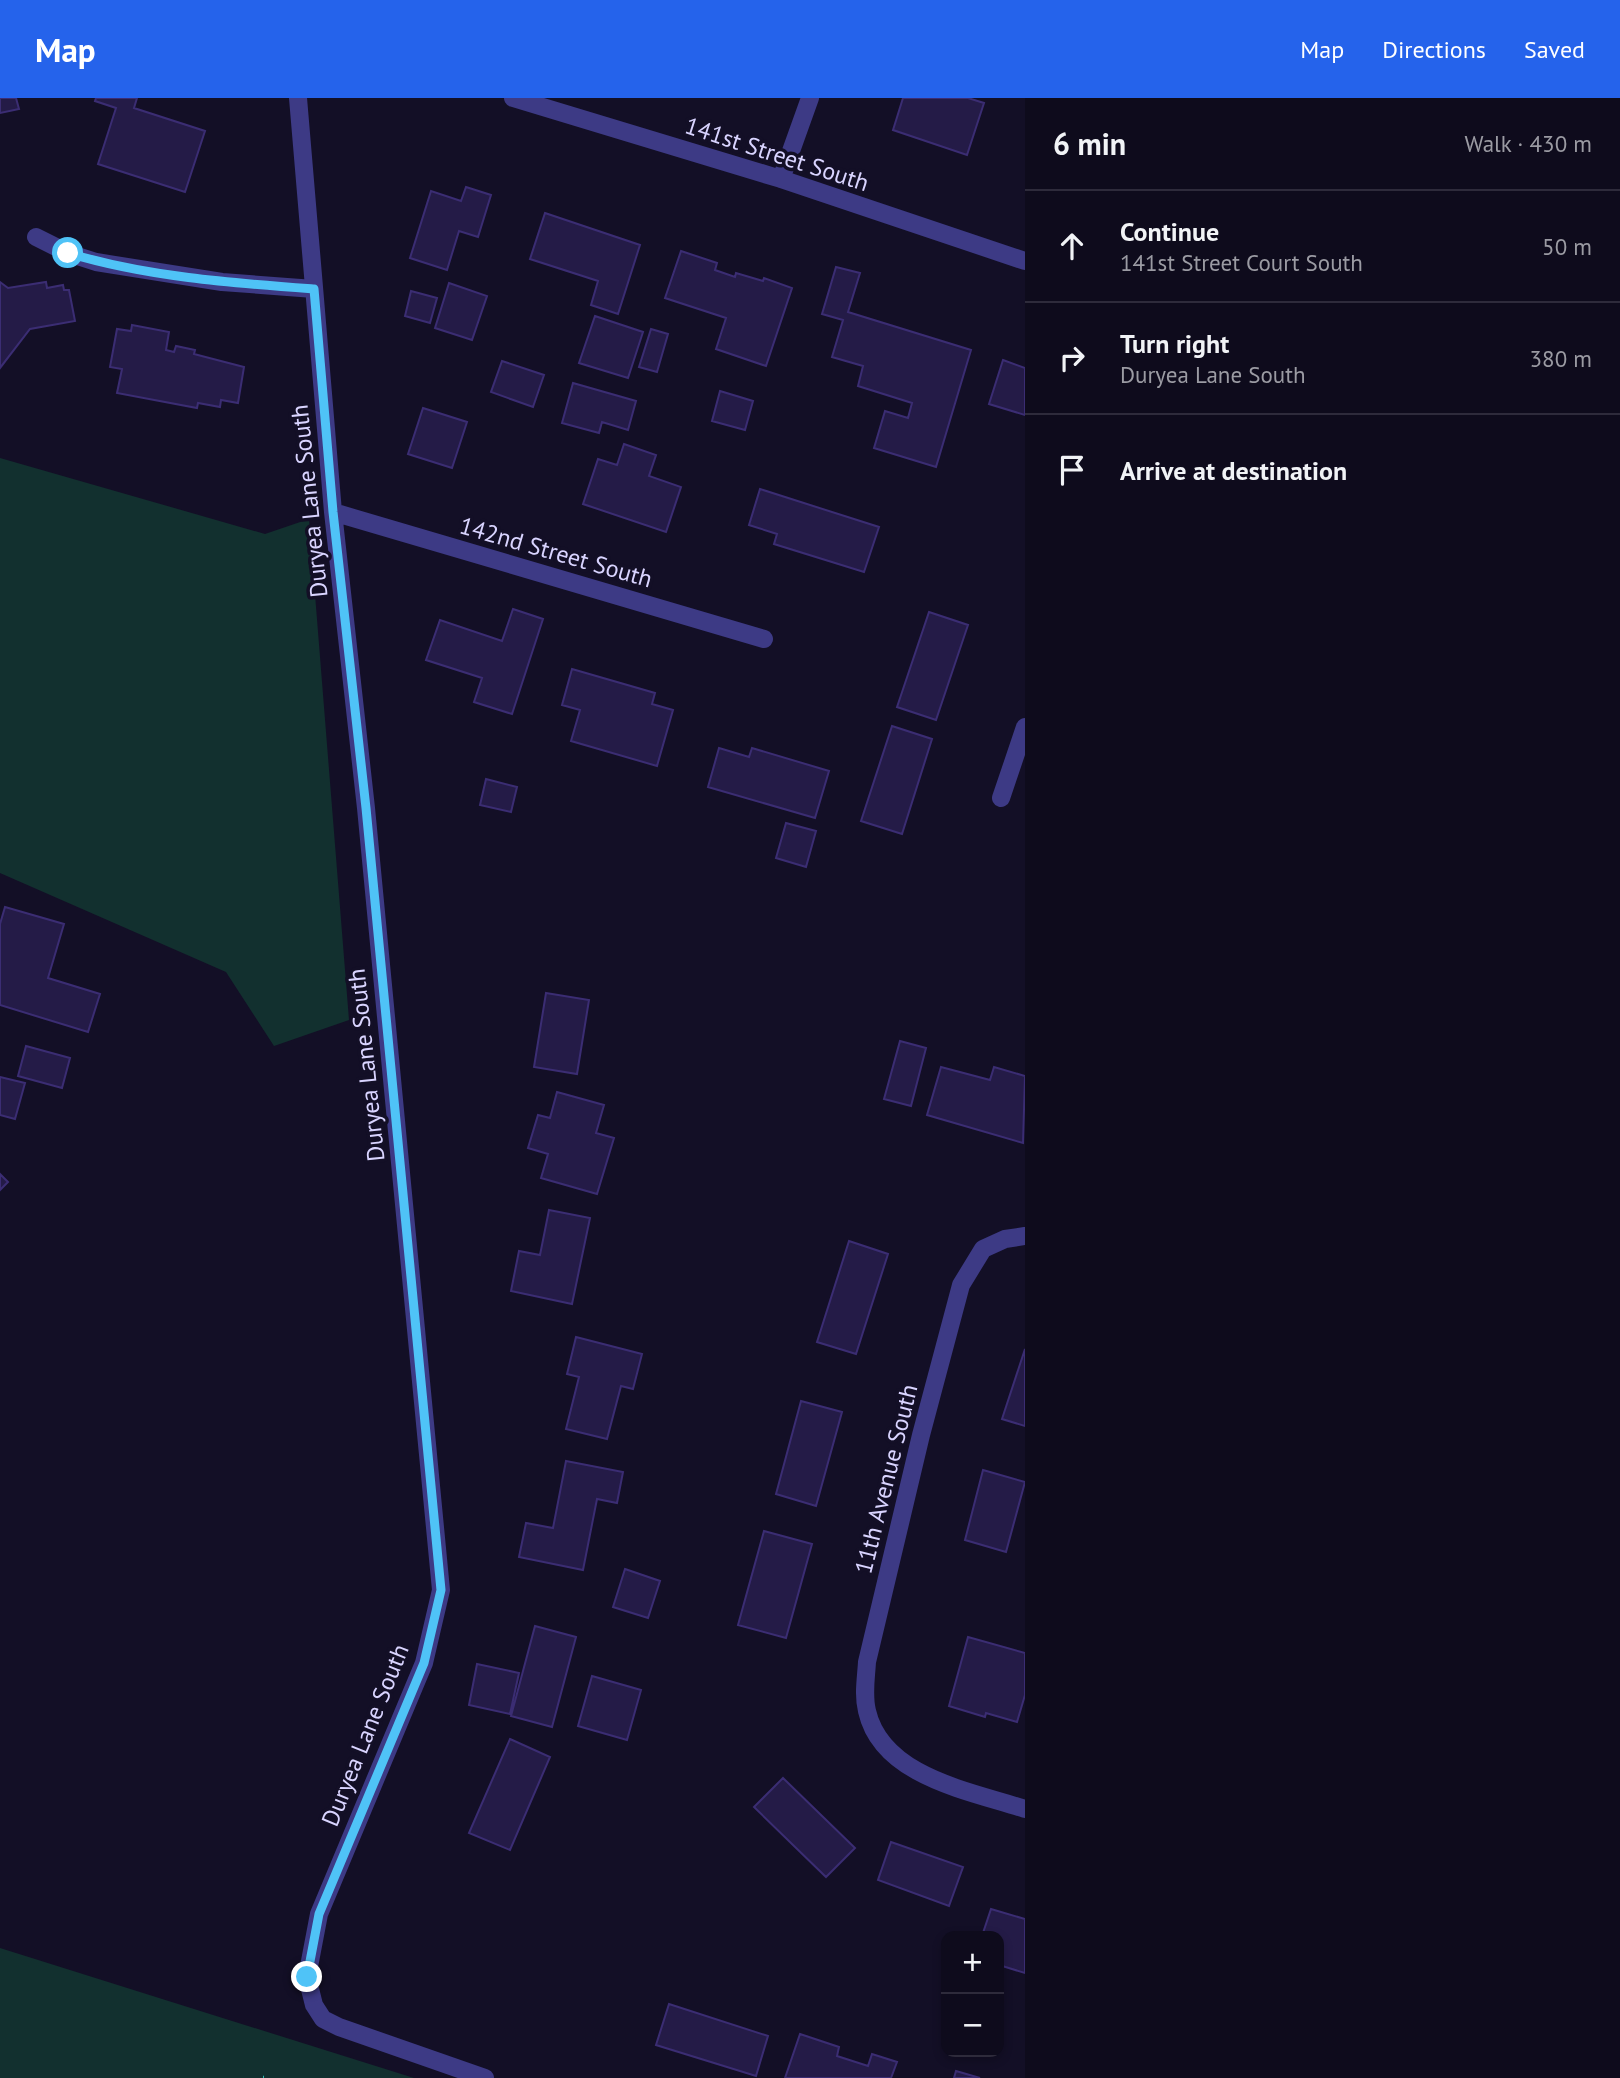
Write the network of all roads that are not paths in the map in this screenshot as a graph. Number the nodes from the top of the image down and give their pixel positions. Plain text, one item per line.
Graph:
1 (298, 98) edge
2 (513, 98) edge
3 (810, 98) edge
4 (781, 179) junction
5 (36, 237) dead end
6 (1025, 261) edge
7 (314, 289) junction
8 (333, 512) junction
9 (764, 639) dead end
10 (1025, 727) edge
11 (1001, 798) dead end
12 (1025, 1236) edge
13 (1025, 1809) edge
14 (485, 2078) edge

1 - 7 street, Duryea Lane South
2 - 4 street, 141st Street South
3 - 4 street
4 - 6 street, 141st Street South
5 - 7 street
7 - 8 street, Duryea Lane South
8 - 9 street, 142nd Street South
8 - 14 street, Duryea Lane South
10 - 11 street
12 - 13 street, 11th Avenue South

